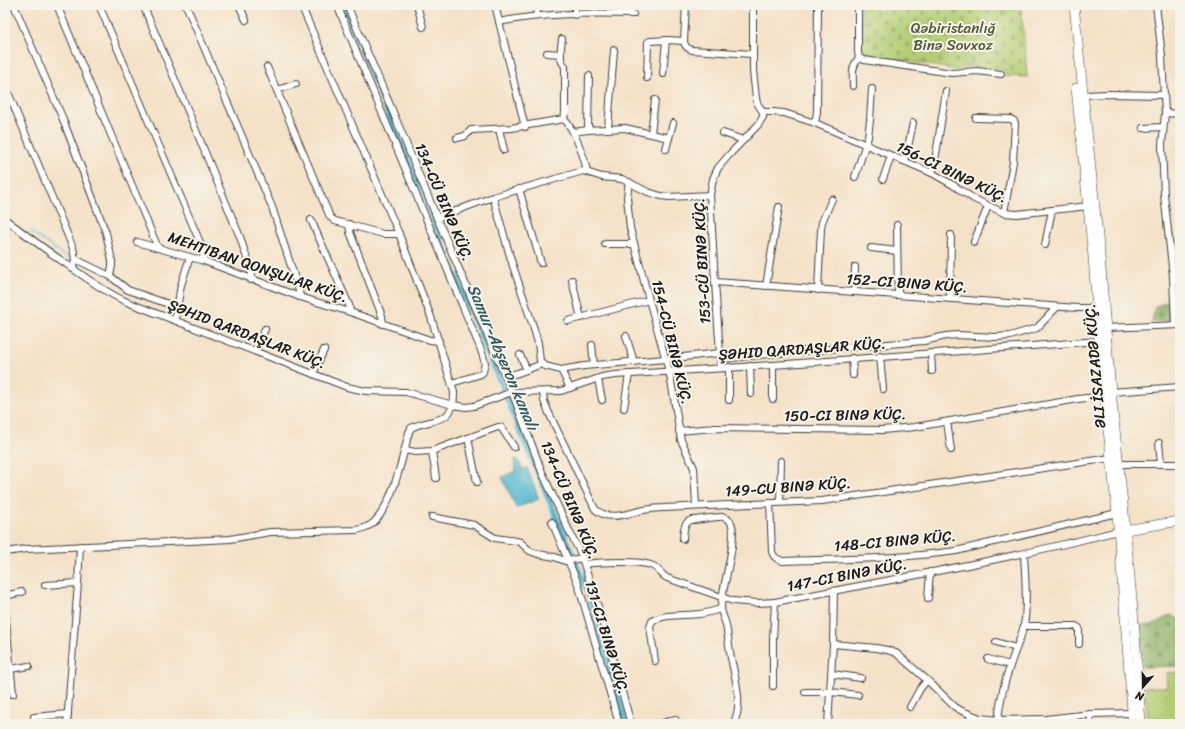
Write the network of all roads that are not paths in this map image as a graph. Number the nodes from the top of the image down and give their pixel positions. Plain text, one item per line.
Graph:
1 (14, 5) edge
2 (57, 5) edge
3 (99, 5) edge
4 (143, 5) edge
5 (186, 5) edge
6 (240, 5) edge
7 (301, 5) edge
8 (337, 5) edge
9 (347, 5) edge
10 (417, 5) edge
11 (496, 5) edge
12 (536, 5) edge
13 (575, 5) edge
14 (686, 5) edge
15 (753, 5) edge
16 (818, 5) edge
17 (858, 5) edge
18 (1067, 5) edge
19 (1074, 5) edge
20 (1156, 5) edge
21 (633, 14) dead end
22 (575, 15) junction
23 (537, 16) junction
24 (246, 20) dead end
25 (499, 22) junction
26 (423, 27) dead end
27 (562, 38) dead end
28 (666, 40) junction
29 (684, 41) junction
30 (614, 50) dead end
31 (547, 53) dead end
32 (561, 54) junction
33 (752, 54) junction
34 (859, 58) junction
35 (267, 67) dead end
36 (663, 74) dead end
37 (1001, 74) dead end
38 (589, 76) dead end
39 (647, 78) dead end
40 (296, 84) dead end
41 (5, 85) edge
42 (853, 86) dead end
43 (872, 89) dead end
44 (277, 90) junction
45 (946, 92) dead end
46 (1164, 95) junction
47 (1080, 96) junction
48 (655, 100) dead end
49 (393, 112) junction
50 (763, 112) junction
51 (1165, 113) junction
52 (1180, 114) edge
53 (383, 116) junction
54 (976, 118) dead end
55 (564, 119) junction
56 (673, 123) dead end
57 (815, 123) junction
58 (913, 124) dead end
59 (525, 126) junction
60 (1163, 127) junction
61 (608, 128) junction
62 (1143, 128) dead end
63 (499, 129) junction
64 (588, 130) junction
65 (573, 132) junction
66 (651, 133) junction
67 (724, 133) dead end
68 (457, 138) dead end
69 (669, 138) junction
70 (743, 140) junction
71 (865, 145) junction
72 (666, 149) dead end
73 (504, 150) dead end
74 (891, 156) junction
75 (904, 161) junction
76 (587, 172) junction
77 (932, 173) junction
78 (855, 177) dead end
79 (883, 179) dead end
80 (629, 182) junction
81 (519, 189) junction
82 (710, 195) junction
83 (493, 197) junction
84 (832, 199) dead end
85 (988, 206) junction
86 (1088, 206) junction
87 (779, 207) dead end
88 (1052, 210) junction
89 (1004, 213) junction
90 (436, 218) junction
91 (5, 219) edge
92 (311, 220) dead end
93 (349, 224) junction
94 (897, 225) dead end
95 (399, 234) junction
96 (951, 235) dead end
97 (137, 242) dead end
98 (974, 242) dead end
99 (605, 244) dead end
100 (634, 244) junction
101 (1045, 245) dead end
102 (158, 248) junction
103 (871, 248) dead end
104 (897, 251) junction
105 (190, 257) junction
106 (75, 259) junction
107 (204, 261) junction
108 (541, 263) dead end
109 (855, 267) dead end
110 (72, 269) junction
111 (110, 276) junction
112 (251, 280) junction
113 (572, 280) dead end
114 (715, 282) junction
115 (766, 286) junction
116 (818, 290) junction
117 (854, 292) junction
118 (898, 295) junction
119 (300, 297) junction
120 (950, 299) junction
121 (648, 300) junction
122 (177, 307) junction
123 (1057, 307) junction
124 (1097, 308) junction
125 (350, 312) junction
126 (581, 318) junction
127 (175, 320) junction
128 (568, 321) dead end
129 (383, 324) junction
130 (1178, 325) edge
131 (1102, 328) junction
132 (265, 329) dead end
133 (626, 336) dead end
134 (439, 341) junction
135 (1103, 341) junction
136 (592, 345) dead end
137 (324, 350) dead end
138 (255, 351) junction
139 (931, 353) junction
140 (520, 355) dead end
141 (720, 356) junction
142 (880, 356) junction
143 (852, 358) junction
144 (665, 359) junction
145 (634, 362) junction
146 (542, 364) junction
147 (594, 365) junction
148 (773, 365) junction
149 (750, 366) junction
150 (721, 368) junction
151 (729, 368) junction
152 (527, 370) junction
153 (561, 370) junction
154 (669, 371) junction
155 (932, 371) dead end
156 (313, 374) junction
157 (629, 374) junction
158 (853, 375) dead end
159 (506, 376) junction
160 (598, 379) junction
161 (452, 383) junction
162 (1180, 387) edge
163 (570, 388) junction
164 (883, 388) dead end
165 (510, 392) junction
166 (543, 392) junction
167 (751, 394) dead end
168 (1108, 394) junction
169 (774, 399) dead end
170 (602, 400) dead end
171 (729, 400) dead end
172 (453, 406) junction
173 (624, 408) dead end
174 (947, 422) junction
175 (679, 431) junction
176 (468, 438) junction
177 (1159, 443) dead end
178 (514, 447) dead end
179 (405, 450) junction
180 (951, 450) dead end
181 (432, 451) junction
182 (1111, 458) junction
183 (781, 461) dead end
184 (1119, 464) junction
185 (1161, 464) junction
186 (1180, 464) edge
187 (436, 478) dead end
188 (477, 482) dead end
189 (780, 502) junction
190 (770, 503) junction
191 (696, 506) junction
192 (1120, 513) junction
193 (432, 517) dead end
194 (1180, 521) edge
195 (552, 522) dead end
196 (1122, 530) junction
197 (683, 538) dead end
198 (80, 546) junction
199 (5, 552) edge
200 (1024, 554) junction
201 (568, 561) junction
202 (584, 561) junction
203 (930, 572) junction
204 (78, 583) junction
205 (45, 585) dead end
206 (834, 591) junction
207 (22, 592) dead end
208 (5, 596) edge
209 (723, 597) junction
210 (928, 598) dead end
211 (775, 602) junction
212 (721, 609) junction
213 (5, 610) edge
214 (1024, 626) junction
215 (996, 642) dead end
216 (833, 644) junction
217 (1079, 644) dead end
218 (1016, 648) junction
219 (988, 659) dead end
220 (655, 661) dead end
221 (1010, 665) junction
222 (29, 666) dead end
223 (10, 668) junction
224 (832, 674) junction
225 (862, 678) dead end
226 (927, 680) junction
227 (773, 686) dead end
228 (805, 692) dead end
229 (831, 692) junction
230 (13, 694) dead end
231 (858, 695) dead end
232 (910, 707) dead end
233 (1133, 713) junction
234 (68, 714) junction
235 (1091, 714) junction
236 (971, 715) junction
237 (34, 717) dead end
238 (676, 719) dead end
239 (998, 720) junction
240 (68, 724) edge
241 (619, 724) edge
242 (631, 724) edge
243 (660, 724) edge
244 (733, 724) edge
245 (828, 724) edge
246 (969, 724) edge
247 (1090, 724) edge
248 (1133, 724) edge
249 (1141, 724) edge

1 - 111 street
2 - 102 street, MEHTIBAN QONŞULAR KÜÇ.
3 - 107 street
4 - 112 street
5 - 119 street
6 - 24 street
7 - 95 street
8 - 53 street
9 - 49 street, 134-CÜ BINƏ KÜÇ.
10 - 26 street
11 - 25 street
12 - 23 street
13 - 22 street
14 - 29 street
15 - 33 street
16 - 57 street
17 - 34 street
18 - 47 main road, ƏLI İSAZADƏ KÜÇ.
19 - 47 main road, ƏLI İSAZADƏ KÜÇ.
20 - 46 street
21 - 22 street
22 - 23 street
23 - 25 street
25 - 59 street
27 - 32 street
28 - 29 street
28 - 36 street
28 - 39 street
29 - 33 street
30 - 61 street
31 - 32 street
32 - 55 street
33 - 50 street
34 - 37 street
34 - 42 street
35 - 44 street
38 - 64 street
40 - 44 street
41 - 106 street
43 - 71 street
44 - 93 street
45 - 77 street
46 - 47 street
46 - 51 street
47 - 86 main road, ƏLI İSAZADƏ KÜÇ.
47 - 131 main road, ƏLI İSAZADƏ KÜÇ.
48 - 66 street
49 - 53 street
49 - 90 street, 134-CÜ BINƏ KÜÇ.
50 - 57 street
50 - 70 street, 153-CÜ BINƏ KÜÇ.
51 - 52 street
51 - 60 street
53 - 161 street
54 - 89 street
55 - 59 street
55 - 65 street
56 - 69 street
57 - 71 street
58 - 75 street
59 - 63 street
60 - 62 street
60 - 130 street
61 - 64 street
61 - 66 street
63 - 68 street
63 - 73 street
64 - 65 street
65 - 76 street
66 - 69 street
67 - 70 street
69 - 72 street
70 - 82 street, 153-CÜ BINƏ KÜÇ.
71 - 74 street
71 - 78 street
74 - 75 street
74 - 79 street
75 - 77 street
76 - 80 street
76 - 81 street
77 - 85 street
80 - 82 street
80 - 100 street, 154-CÜ BINƏ KÜÇ.
81 - 83 street
81 - 108 street
82 - 114 street, 153-CÜ BINƏ KÜÇ.
83 - 90 street
83 - 146 street
84 - 116 street
85 - 89 street
85 - 98 street
86 - 88 street
86 - 124 main road, ƏLI İSAZADƏ KÜÇ.
87 - 115 street
88 - 89 street
88 - 101 street
90 - 159 street, 134-CÜ BINƏ KÜÇ.
91 - 110 street, ŞƏHID QARDAŞLAR KÜÇ.
92 - 125 street
93 - 95 street
93 - 129 street
94 - 104 street
95 - 134 street
96 - 120 street
97 - 102 street
99 - 100 street
100 - 121 street, 154-CÜ BINƏ KÜÇ.
102 - 105 street, MEHTIBAN QONŞULAR KÜÇ.
103 - 104 street
104 - 118 street
105 - 107 street, MEHTIBAN QONŞULAR KÜÇ.
105 - 122 street
106 - 110 street
106 - 111 street
107 - 112 street, MEHTIBAN QONŞULAR KÜÇ.
109 - 117 street
110 - 127 street, ŞƏHID QARDAŞLAR KÜÇ.
111 - 122 street
112 - 119 street, MEHTIBAN QONŞULAR KÜÇ.
113 - 126 street
114 - 115 street, 152-CI BINƏ KÜÇ.
114 - 141 street, 153-CÜ BINƏ KÜÇ.
115 - 116 street, 152-CI BINƏ KÜÇ.
116 - 117 street, 152-CI BINƏ KÜÇ.
117 - 118 street, 152-CI BINƏ KÜÇ.
118 - 120 street, 152-CI BINƏ KÜÇ.
119 - 125 street, MEHTIBAN QONŞULAR KÜÇ.
120 - 123 street, 152-CI BINƏ KÜÇ.
121 - 126 street
121 - 144 street, 154-CÜ BINƏ KÜÇ.
122 - 127 street
123 - 124 street, 152-CI BINƏ KÜÇ.
123 - 141 street
124 - 131 main road, ƏLI İSAZADƏ KÜÇ.
125 - 129 street, MEHTIBAN QONŞULAR KÜÇ.
126 - 128 street
127 - 138 street, ŞƏHID QARDAŞLAR KÜÇ.
129 - 134 street, MEHTIBAN QONŞULAR KÜÇ.
130 - 131 street
131 - 135 main road, ƏLI İSAZADƏ KÜÇ.
132 - 138 street
133 - 145 street
134 - 161 street
135 - 139 street, ŞƏHID QARDAŞLAR KÜÇ.
135 - 168 main road, ƏLI İSAZADƏ KÜÇ.
136 - 147 street
137 - 156 street
138 - 156 street, ŞƏHID QARDAŞLAR KÜÇ.
139 - 142 street, ŞƏHID QARDAŞLAR KÜÇ.
139 - 155 street
140 - 152 street
141 - 144 street
141 - 150 street, 153-CÜ BINƏ KÜÇ.
142 - 143 street, ŞƏHID QARDAŞLAR KÜÇ.
142 - 164 street
143 - 148 street, ŞƏHID QARDAŞLAR KÜÇ.
143 - 158 street
144 - 145 street
144 - 154 street, 154-CÜ BINƏ KÜÇ.
145 - 147 street
146 - 152 street
146 - 153 street
147 - 153 street
148 - 149 street, ŞƏHID QARDAŞLAR KÜÇ.
148 - 169 street
149 - 151 street, ŞƏHID QARDAŞLAR KÜÇ.
149 - 167 street
150 - 151 street, ŞƏHID QARDAŞLAR KÜÇ.
150 - 154 street, ŞƏHID QARDAŞLAR KÜÇ.
151 - 171 street
152 - 159 street
153 - 163 street
154 - 157 street, ŞƏHID QARDAŞLAR KÜÇ.
154 - 175 street, 154-CÜ BINƏ KÜÇ.
156 - 172 street, ŞƏHID QARDAŞLAR KÜÇ.
157 - 160 street, ŞƏHID QARDAŞLAR KÜÇ.
157 - 173 street
159 - 165 street, 134-CÜ BINƏ KÜÇ.
160 - 163 street, ŞƏHID QARDAŞLAR KÜÇ.
160 - 170 street
161 - 172 street
162 - 168 street, 150-CI BINƏ KÜÇ.
163 - 166 street, ŞƏHID QARDAŞLAR KÜÇ.
165 - 166 street, ŞƏHID QARDAŞLAR KÜÇ.
165 - 172 street, ŞƏHID QARDAŞLAR KÜÇ.
165 - 202 street, 134-CÜ BINƏ KÜÇ.
166 - 191 street, 149-CU BINƏ KÜÇ.
168 - 174 street, 150-CI BINƏ KÜÇ.
168 - 182 main road, ƏLI İSAZADƏ KÜÇ.
168 - 184 main road, ƏLI İSAZADƏ KÜÇ.
172 - 179 street
174 - 175 street, 150-CI BINƏ KÜÇ.
174 - 180 street
175 - 191 street, 154-CÜ BINƏ KÜÇ.
176 - 178 street
176 - 181 street
176 - 188 street
177 - 185 street
179 - 181 street
179 - 198 street
181 - 187 street
182 - 189 street, 149-CU BINƏ KÜÇ.
182 - 192 main road, ƏLI İSAZADƏ KÜÇ.
183 - 189 street
184 - 185 street
184 - 192 main road, ƏLI İSAZADƏ KÜÇ.
185 - 186 street
189 - 190 street, 149-CU BINƏ KÜÇ.
190 - 191 street, 149-CU BINƏ KÜÇ.
190 - 192 street, 148-CI BINƏ KÜÇ.
192 - 196 main road, ƏLI İSAZADƏ KÜÇ.
193 - 201 street
194 - 196 main road
195 - 201 street, 131-CI BINƏ KÜÇ.
196 - 200 street, 147-CI BINƏ KÜÇ.
196 - 233 main road, ƏLI İSAZADƏ KÜÇ.
196 - 249 main road, ƏLI İSAZADƏ KÜÇ.
197 - 209 street
198 - 199 street
198 - 204 street
200 - 203 street, 147-CI BINƏ KÜÇ.
200 - 214 street
201 - 202 street, 147-CI BINƏ KÜÇ.
201 - 241 street, 131-CI BINƏ KÜÇ.
202 - 209 street, 147-CI BINƏ KÜÇ.
202 - 242 street, 134-CÜ BINƏ KÜÇ.
203 - 206 street, 147-CI BINƏ KÜÇ.
203 - 210 street
204 - 205 street
204 - 234 street
206 - 211 street, 147-CI BINƏ KÜÇ.
206 - 216 street
207 - 208 street
209 - 211 street, 147-CI BINƏ KÜÇ.
209 - 212 street
211 - 227 street
212 - 220 street
212 - 244 street
213 - 223 street
214 - 217 street
214 - 218 street
215 - 218 street
216 - 224 street
216 - 226 street
218 - 221 street
219 - 221 street
221 - 239 street
222 - 223 street
223 - 230 street
224 - 225 street
224 - 229 street
226 - 232 street
226 - 236 street
228 - 229 street
229 - 231 street
229 - 245 street
233 - 235 street
233 - 248 main road, ƏLI İSAZADƏ KÜÇ.
234 - 237 street
234 - 240 street
235 - 239 street
235 - 247 street
236 - 239 street
236 - 246 street
238 - 243 street

